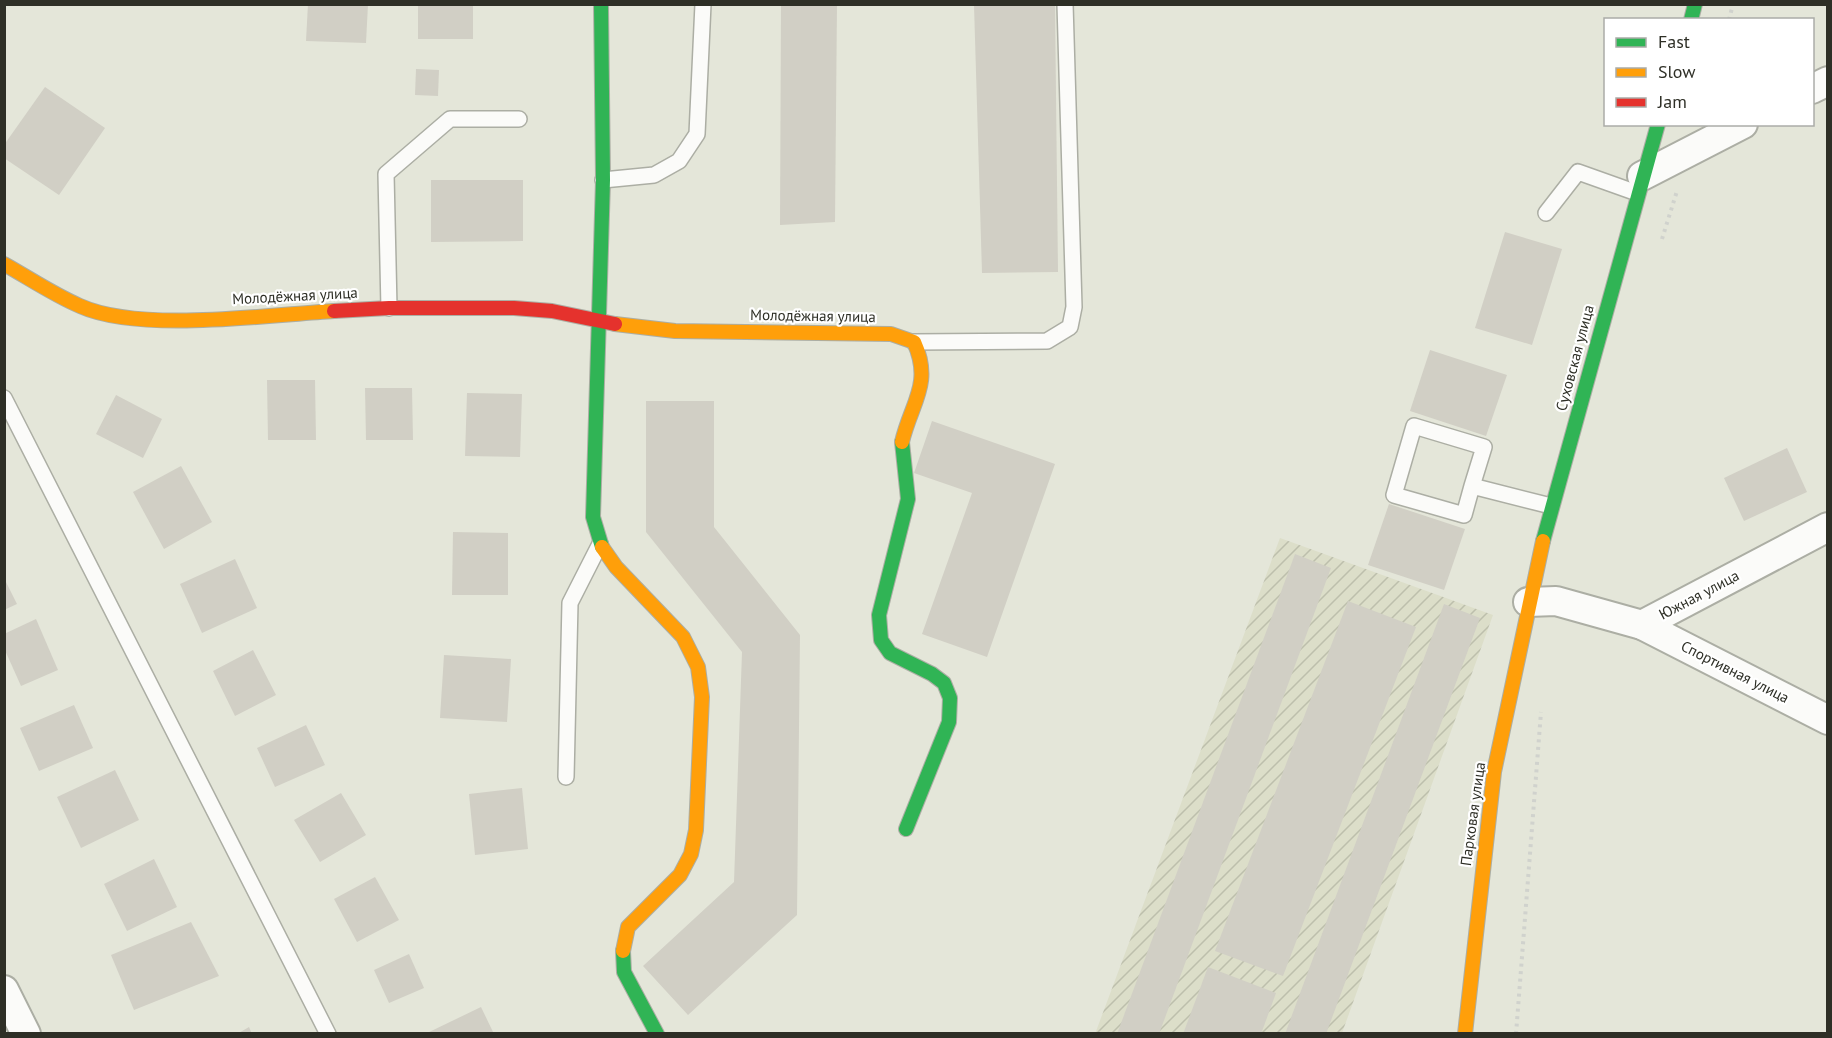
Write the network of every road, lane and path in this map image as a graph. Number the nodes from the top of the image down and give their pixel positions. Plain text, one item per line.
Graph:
1 (602, 4) edge
2 (703, 4) edge
3 (1065, 4) edge
4 (519, 119) dead end
5 (1657, 126) edge
6 (1740, 126) edge
7 (603, 180) junction
8 (1640, 184) junction
9 (1546, 213) dead end
10 (4, 264) edge
11 (389, 308) junction
12 (598, 322) junction
13 (914, 342) junction
14 (4, 398) edge
15 (1472, 486) junction
16 (1551, 506) junction
17 (1827, 527) edge
18 (600, 544) junction
19 (1528, 602) junction
20 (1642, 625) junction
21 (1827, 720) edge
22 (566, 777) dead end
23 (906, 829) dead end
24 (4, 990) edge
25 (26, 1034) edge
26 (328, 1034) edge
27 (657, 1034) edge
28 (1465, 1034) edge

1 - 7 street
2 - 7 lane
3 - 13 lane
4 - 11 lane
5 - 8 street, Суховская улица
6 - 8 street
7 - 12 street
8 - 9 lane
8 - 16 street, Суховская улица
10 - 11 street, Молодёжная улица
11 - 12 street, Молодёжная улица
12 - 13 street, Молодёжная улица
12 - 18 street
13 - 23 street
14 - 26 lane
15 - 15 lane
15 - 16 lane
16 - 19 street, Суховская улица
17 - 20 street, Южная улица
18 - 22 lane
18 - 27 street
19 - 20 street, Южная улица
19 - 28 street, Парковая улица
20 - 21 street, Спортивная улица
24 - 25 street

